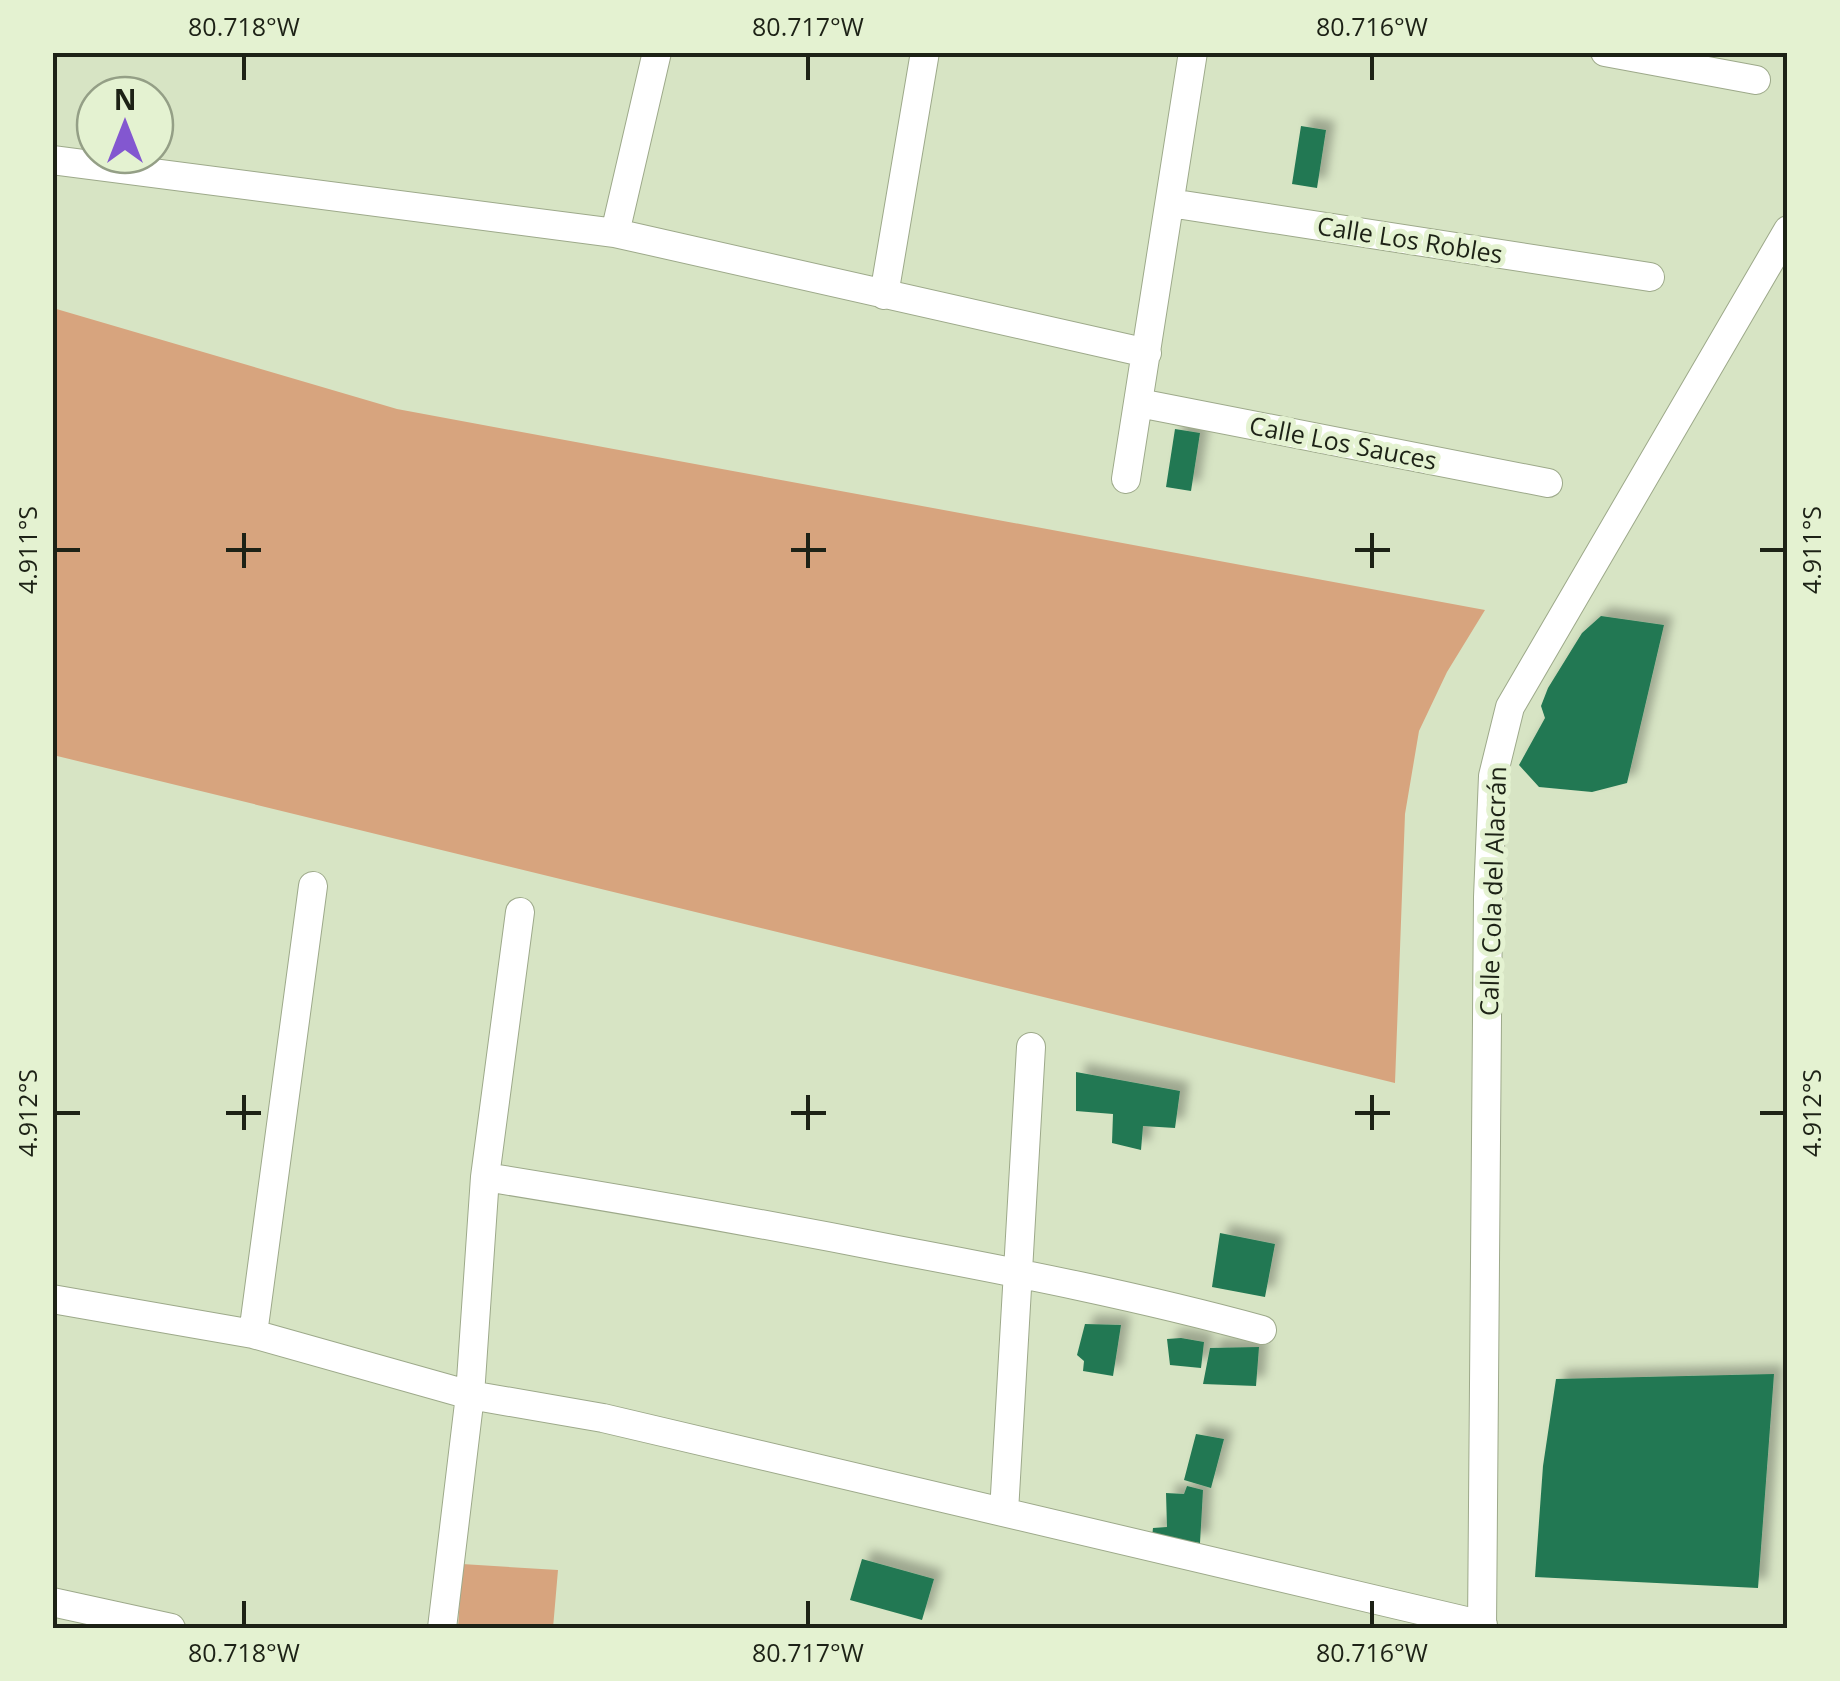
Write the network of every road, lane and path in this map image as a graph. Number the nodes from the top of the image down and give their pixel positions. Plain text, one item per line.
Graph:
1 (657, 52) edge
2 (925, 52) edge
3 (1193, 52) edge
4 (1605, 52) edge
5 (1756, 80) dead end
6 (52, 160) edge
7 (1170, 203) junction
8 (1788, 230) edge
9 (615, 234) junction
10 (1650, 277) dead end
11 (884, 295) junction
12 (1146, 353) junction
13 (1138, 403) junction
14 (1126, 479) dead end
15 (1548, 483) dead end
16 (313, 886) dead end
17 (520, 912) dead end
18 (1032, 1047) dead end
19 (485, 1177) junction
20 (1018, 1273) junction
21 (52, 1299) edge
22 (1262, 1330) dead end
23 (253, 1334) junction
24 (470, 1395) junction
25 (1004, 1512) junction
26 (52, 1602) edge
27 (1482, 1627) edge
28 (171, 1628) edge
29 (442, 1628) edge

1 - 9 street
2 - 11 street
3 - 7 street
4 - 5 street
6 - 9 street
7 - 10 street, Calle Los Robles
7 - 12 street
8 - 27 street, Calle Cola del Alacrán
9 - 11 street
11 - 12 street
12 - 13 street
13 - 14 street
13 - 15 street, Calle Los Sauces
16 - 23 street
17 - 19 street
18 - 20 street
19 - 20 street
19 - 24 street
20 - 22 street
20 - 25 street
21 - 23 street
23 - 24 street
24 - 25 street
24 - 29 street
25 - 27 street
26 - 28 street

